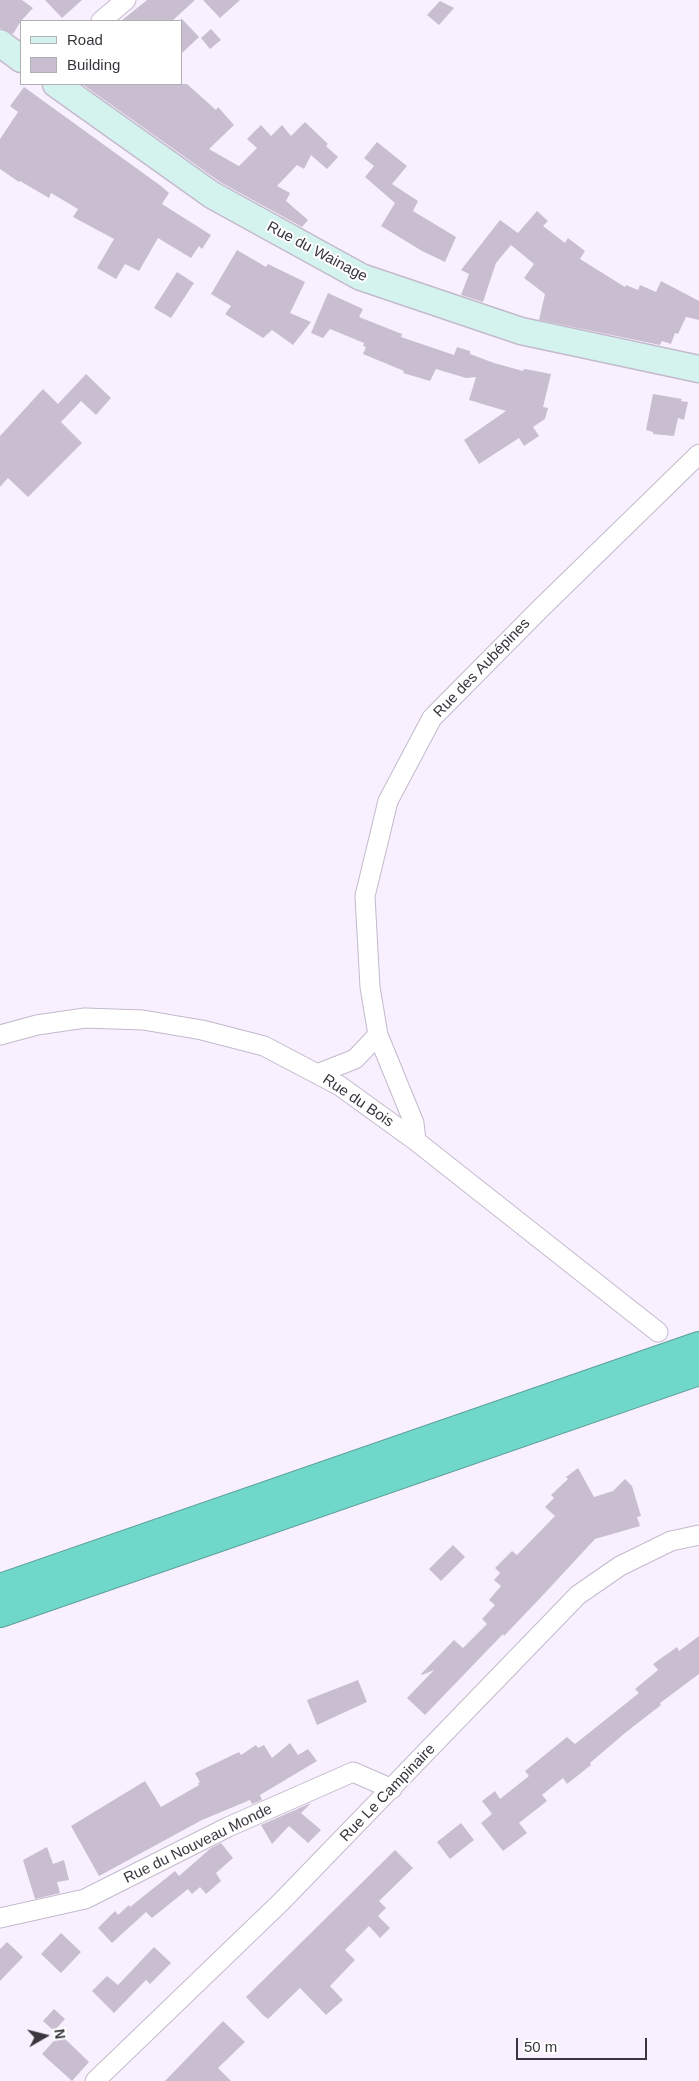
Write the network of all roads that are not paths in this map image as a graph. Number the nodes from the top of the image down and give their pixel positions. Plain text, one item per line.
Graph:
1 (126, 0) edge
2 (102, 20) edge
3 (0, 42) edge
4 (20, 58) edge
5 (57, 85) edge
6 (699, 369) edge
7 (699, 454) edge
8 (0, 1035) edge
9 (378, 1035) junction
10 (317, 1074) junction
11 (416, 1141) junction
12 (658, 1332) dead end
13 (699, 1346) edge
14 (699, 1371) edge
15 (699, 1535) edge
16 (0, 1588) edge
17 (0, 1613) edge
18 (392, 1789) junction
19 (0, 1918) edge
20 (95, 2081) edge

1 - 2 street
3 - 4 street
5 - 6 street, Rue du Wainage
7 - 9 street, Rue des Aubépines
8 - 10 street, Rue du Bois
9 - 10 street
9 - 11 street, Rue des Aubépines
10 - 11 street, Rue du Bois
11 - 12 street, Rue du Bois
13 - 16 highway
14 - 17 highway
15 - 18 street, Rue Le Campinaire
18 - 19 street, Rue du Nouveau Monde
18 - 20 street, Rue Le Campinaire

